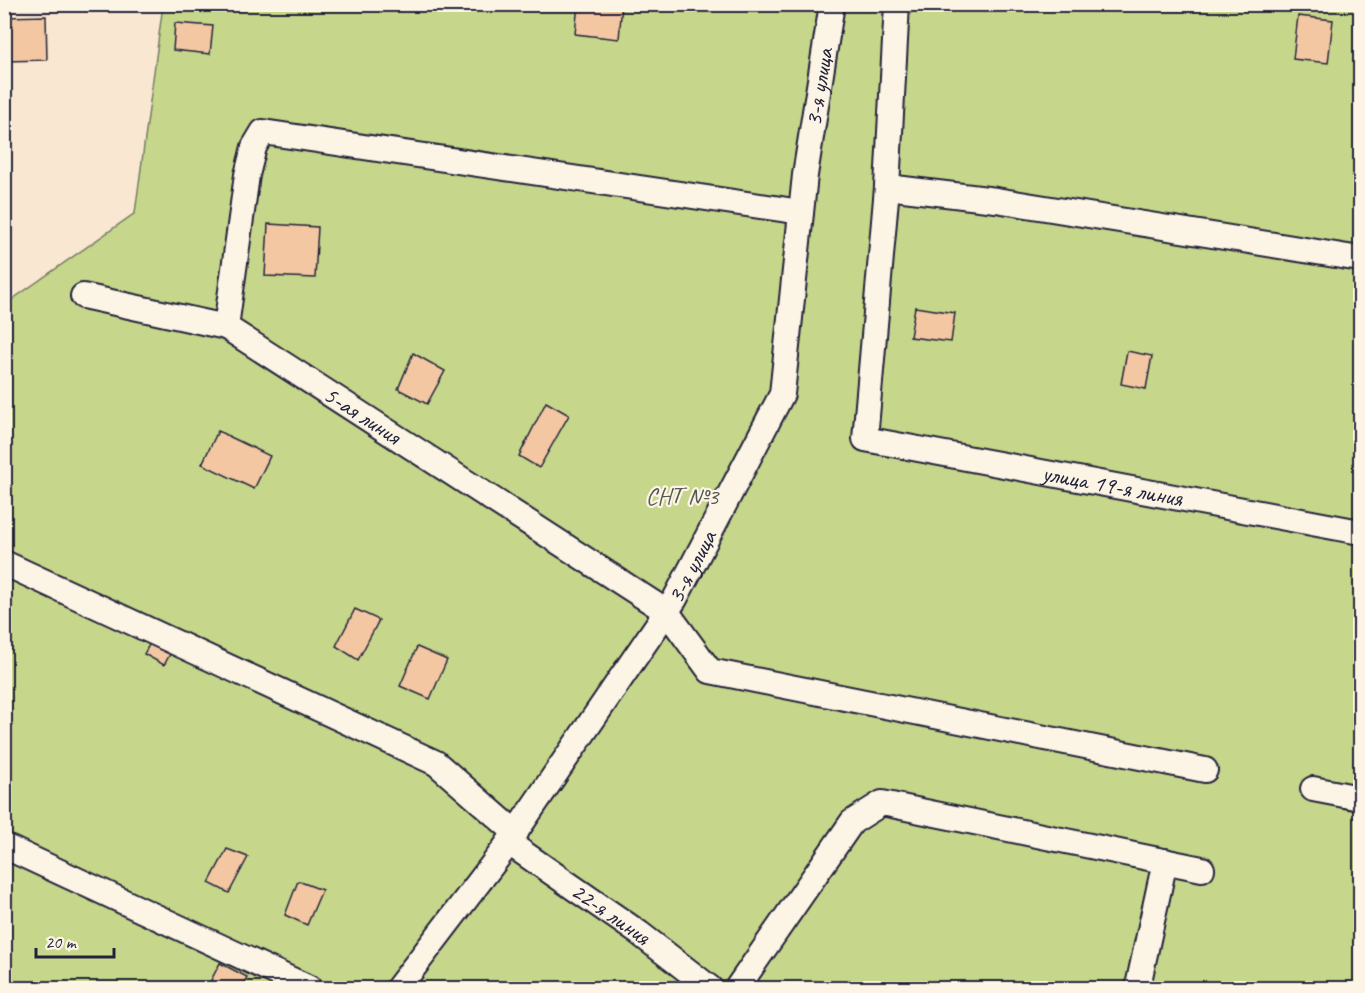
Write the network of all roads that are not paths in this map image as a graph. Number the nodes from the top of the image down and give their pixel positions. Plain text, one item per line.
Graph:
1 (832, 4) edge
2 (897, 4) edge
3 (888, 187) junction
4 (801, 212) junction
5 (1360, 259) edge
6 (83, 296) dead end
7 (226, 327) junction
8 (1360, 532) edge
9 (4, 563) edge
10 (667, 612) junction
11 (1205, 770) dead end
12 (1313, 789) dead end
13 (1360, 798) edge
14 (512, 838) junction
15 (4, 846) edge
16 (1165, 861) junction
17 (1202, 869) dead end
18 (1138, 986) dead end
19 (309, 988) edge
20 (398, 988) edge
21 (710, 988) edge
22 (737, 988) edge

1 - 4 street, 3-я улица
2 - 3 street
3 - 5 street
3 - 8 street, улица 19-я линия
4 - 7 street
4 - 10 street, 3-я улица
6 - 7 street
7 - 10 street, 5-ая линия
9 - 14 street, 22-я линия
10 - 11 street
10 - 14 street, 3-я улица
12 - 13 street
14 - 20 street, 3-я улица
14 - 21 street, 22-я линия
15 - 19 street
16 - 17 street
16 - 18 street
16 - 22 street

